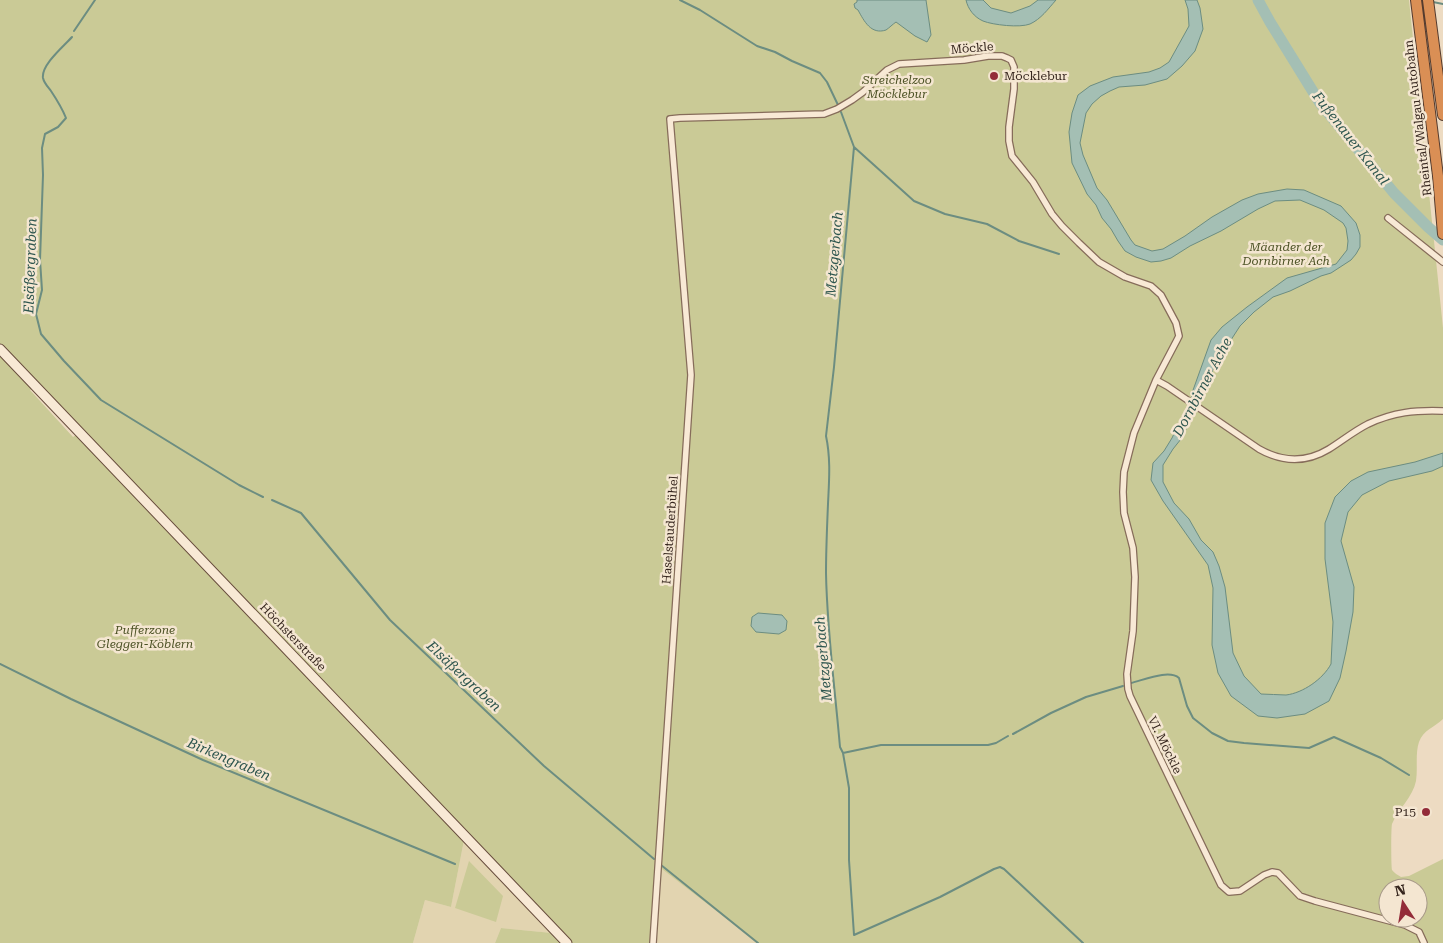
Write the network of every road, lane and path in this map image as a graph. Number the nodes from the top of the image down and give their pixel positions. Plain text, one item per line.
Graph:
1 (1417, 4) edge
2 (1429, 5) edge
3 (1443, 115) edge
4 (670, 119) joint
5 (1388, 218) dead end
6 (1443, 234) edge
7 (1443, 262) edge
8 (0, 349) edge
9 (1156, 380) junction
10 (1443, 411) edge
11 (567, 943) edge
12 (653, 943) edge
13 (1424, 943) edge

1 - 6 highway, Rheintal/Walgau Autobahn
2 - 3 highway, Rheintal/Walgau Autobahn
4 - 9 street, Möckle
4 - 12 street, Haselstauderbühel
5 - 7 street
8 - 11 main road, Höchsterstraße
9 - 10 street
9 - 13 street, VI. Möckle

